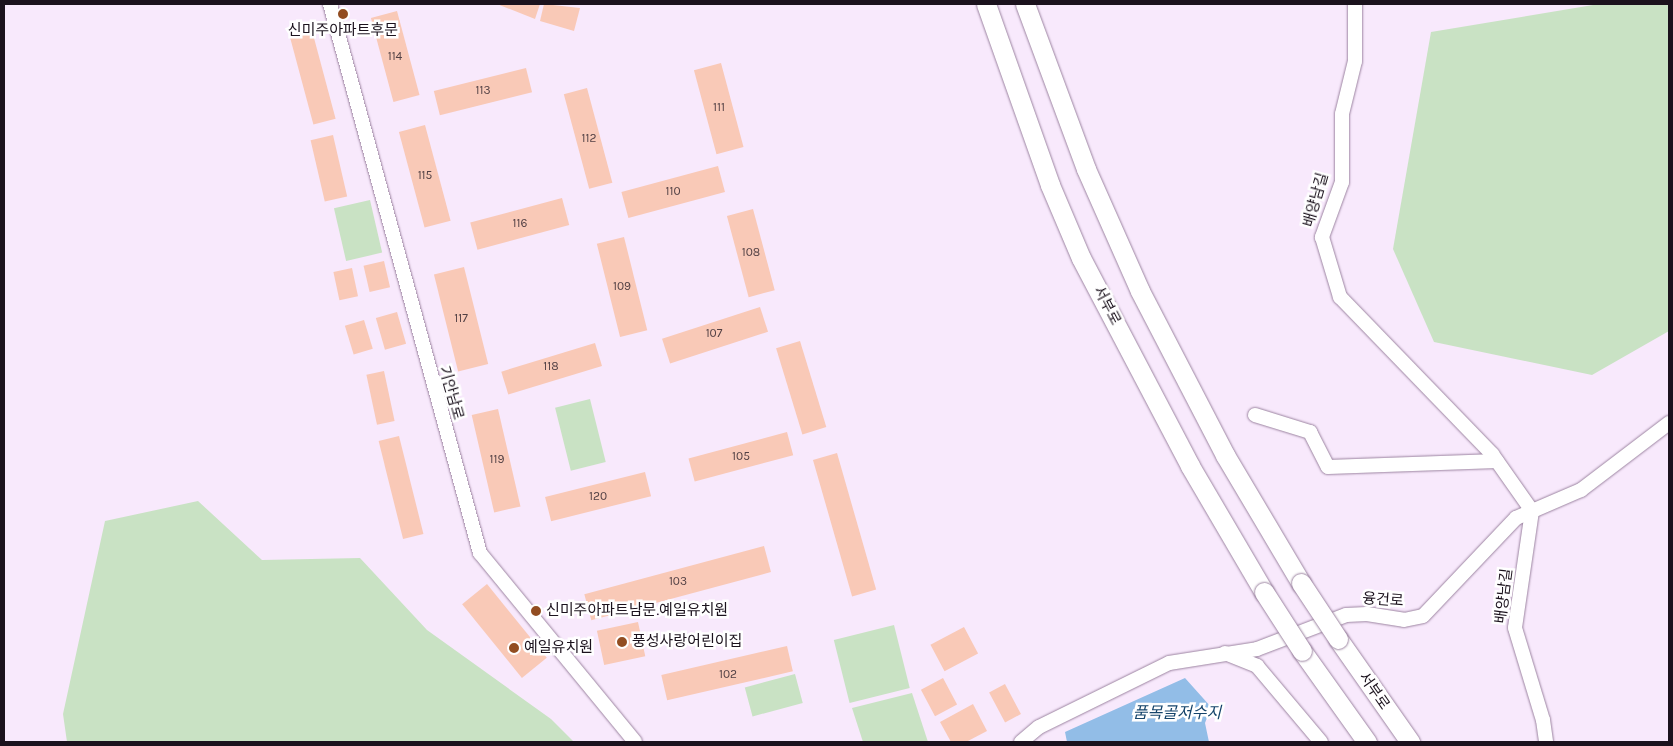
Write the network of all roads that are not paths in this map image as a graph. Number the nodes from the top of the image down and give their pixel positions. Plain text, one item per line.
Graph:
1 (330, 4) edge
2 (986, 4) edge
3 (1025, 4) edge
4 (1355, 4) edge
5 (1255, 416) dead end
6 (1669, 423) edge
7 (1497, 461) junction
8 (1532, 511) junction
9 (1224, 652) junction
10 (635, 742) edge
11 (1021, 742) edge
12 (1321, 742) edge
13 (1367, 742) edge
14 (1410, 742) edge
15 (1546, 742) edge

1 - 10 street, 기안남로
2 - 13 main road, 서부로, bridge
3 - 14 main road, 서부로, bridge
4 - 7 street, 배양남길
5 - 7 street
6 - 8 street, 융건로
7 - 8 street, 배양남길
8 - 9 street, 융건로
8 - 15 street, 배양남길
9 - 11 street, 융건로
9 - 12 street

